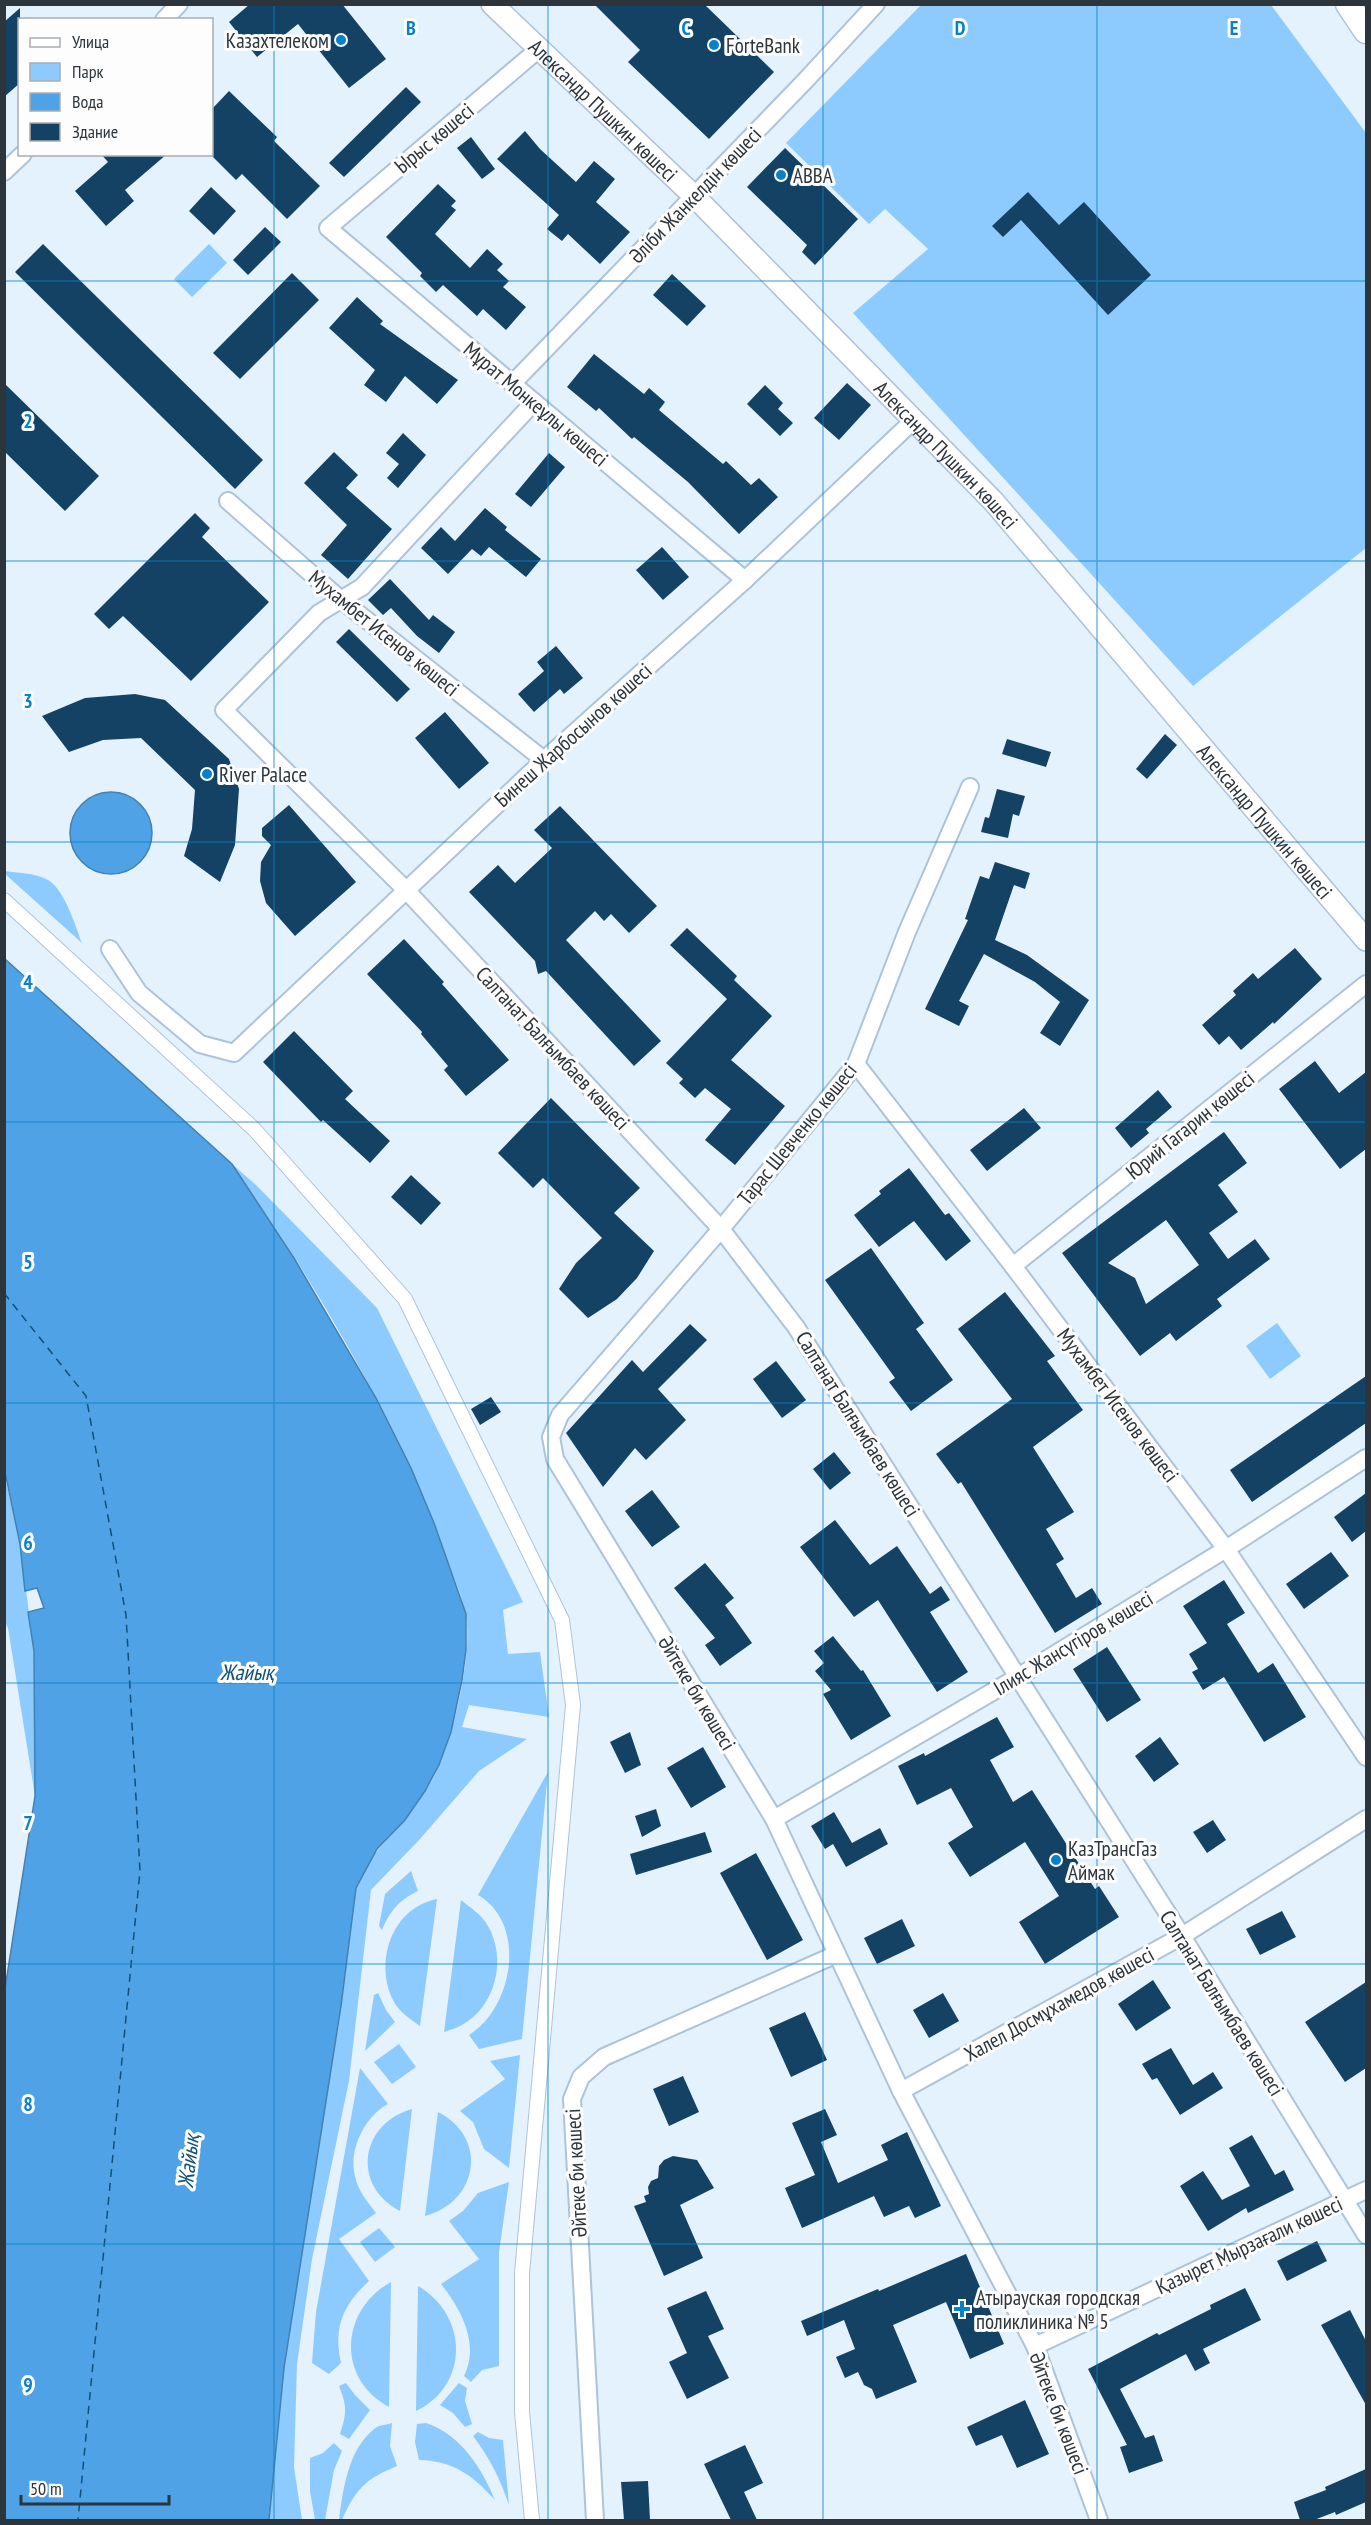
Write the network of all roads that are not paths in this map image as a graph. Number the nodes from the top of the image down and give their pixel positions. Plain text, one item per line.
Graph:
1 (179, 4) edge
2 (492, 4) edge
3 (876, 4) edge
4 (1348, 4) edge
5 (166, 18) edge
6 (1366, 31) edge
7 (540, 48) junction
8 (21, 156) edge
9 (4, 172) edge
10 (694, 196) junction
11 (328, 228) joint
12 (512, 384) junction
13 (534, 402) junction
14 (915, 419) junction
15 (228, 501) dead end
16 (745, 580) junction
17 (340, 599) junction
18 (544, 760) junction
19 (970, 787) dead end
20 (407, 891) junction
21 (4, 900) edge
22 (1366, 940) edge
23 (110, 949) dead end
24 (1366, 984) edge
25 (856, 1064) junction
26 (721, 1229) junction
27 (1013, 1266) junction
28 (551, 1437) joint
29 (1366, 1458) edge
30 (1226, 1549) junction
31 (1018, 1677) junction
32 (1366, 1757) edge
33 (1366, 1818) edge
34 (774, 1819) junction
35 (1182, 1936) junction
36 (837, 1953) junction
37 (901, 2091) junction
38 (1366, 2190) edge
39 (1344, 2201) junction
40 (1366, 2235) edge
41 (1035, 2346) junction
42 (532, 2520) edge
43 (595, 2520) edge
44 (1099, 2520) edge

1 - 5 street
2 - 7 street, Александр Пушкин көшесі
3 - 10 street, Әліби Жанкелдін көшесі
4 - 6 main road
7 - 10 street, Александр Пушкин көшесі
7 - 11 street, Ырыс көшесі
8 - 9 street
10 - 12 street, Әліби Жанкелдін көшесі
10 - 14 street, Александр Пушкин көшесі
11 - 12 street, Мұрат Монкеұлы көшесі
12 - 13 street, Мұрат Монкеұлы көшесі
13 - 16 street, Мұрат Монкеұлы көшесі
13 - 17 street
14 - 16 street, Бинеш Жарбосынов көшесі
14 - 22 street, Александр Пушкин көшесі
15 - 17 street, Мухамбет Исенов көшесі
16 - 18 street, Бинеш Жарбосынов көшесі
17 - 18 street, Мухамбет Исенов көшесі
17 - 20 street, Салтанат Балғымбаев көшесі
18 - 20 street, Бинеш Жарбосынов көшесі
19 - 25 street, Тарас Шевченко көшесі
20 - 23 street, Бинеш Жарбосынов көшесі
20 - 26 street, Салтанат Балғымбаев көшесі
21 - 42 street
24 - 27 street, Юрий Гагарин көшесі
25 - 26 street, Тарас Шевченко көшесі
25 - 27 street, Мухамбет Исенов көшесі
26 - 28 street, Тарас Шевченко көшесі
26 - 31 street, Салтанат Балғымбаев көшесі
27 - 30 street, Мухамбет Исенов көшесі
28 - 34 street, Әйтеке би көшесі
29 - 30 street, Ілияс Жансүгіров көшесі
30 - 31 street, Ілияс Жансүгіров көшесі
30 - 32 street, Мухамбет Исенов көшесі
31 - 34 street, Ілияс Жансүгіров көшесі
31 - 35 street, Салтанат Балғымбаев көшесі
33 - 35 street, Халел Досмұхамедов көшесі
34 - 36 street, Әйтеке би көшесі
35 - 37 street, Халел Досмұхамедов көшесі
35 - 39 street, Салтанат Балғымбаев көшесі
36 - 37 street, Әйтеке би көшесі
36 - 43 street, Әйтеке би көшесі
37 - 41 street, Әйтеке би көшесі
38 - 39 street, Қазырет Мырзағали көшесі
39 - 40 street, Салтанат Балғымбаев көшесі
39 - 41 street, Қазырет Мырзағали көшесі
41 - 44 street, Әйтеке би көшесі

